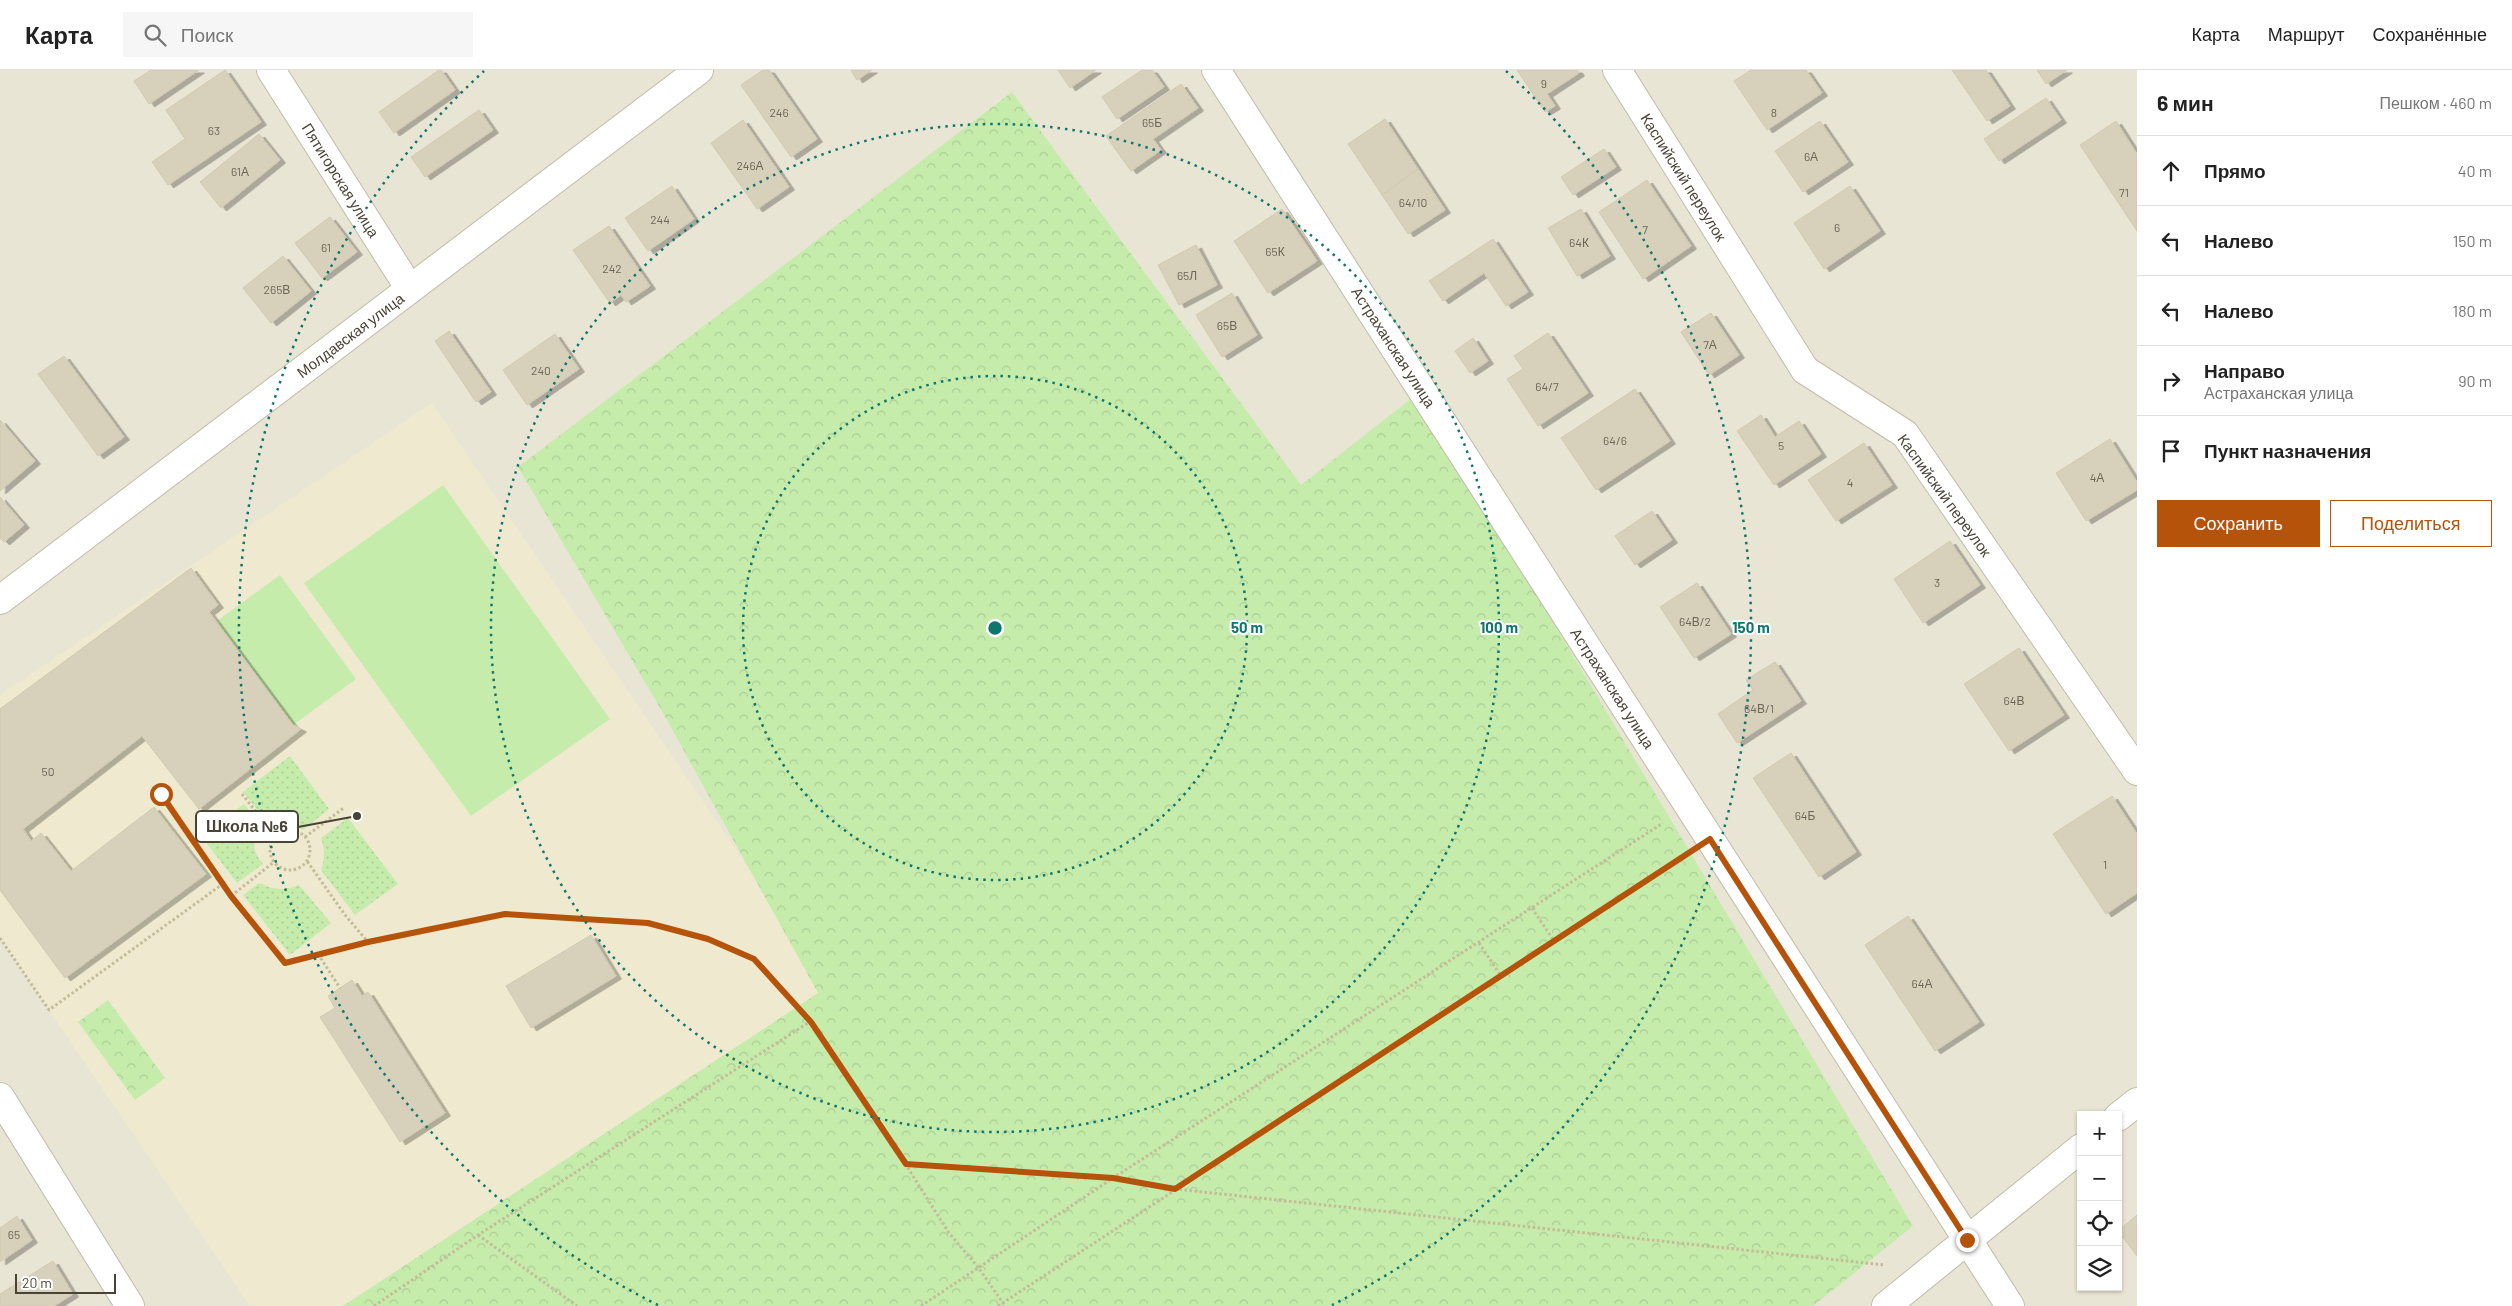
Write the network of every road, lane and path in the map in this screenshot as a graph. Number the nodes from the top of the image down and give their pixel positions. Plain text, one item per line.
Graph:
1 (271, 70) edge
2 (699, 70) edge
3 (1216, 70) edge
4 (1617, 70) edge
5 (410, 289) junction
6 (0, 600) edge
7 (2137, 771) edge
8 (161, 794) dead end
9 (242, 794) dead end
10 (1688, 806) junction
11 (345, 807) dead end
12 (276, 837) junction
13 (305, 837) junction
14 (1710, 839) junction
15 (307, 861) junction
16 (274, 862) junction
17 (224, 883) junction
18 (231, 896) junction
19 (1532, 908) junction
20 (0, 938) edge
21 (368, 942) junction
22 (1554, 942) junction
23 (1479, 943) junction
24 (318, 954) junction
25 (1501, 976) junction
26 (340, 988) dead end
27 (811, 1022) junction
28 (0, 1097) edge
29 (2137, 1102) edge
30 (2122, 1114) edge
31 (2077, 1151) edge
32 (906, 1164) junction
33 (1113, 1178) junction
34 (1175, 1189) junction
35 (478, 1235) junction
36 (1967, 1240) junction
37 (978, 1266) junction
38 (1916, 1281) junction
39 (1004, 1305) edge
40 (130, 1306) edge
41 (374, 1306) edge
42 (576, 1306) edge
43 (921, 1306) edge
44 (998, 1306) edge
45 (1886, 1306) edge
46 (2010, 1306) edge

1 - 5 street, Пятигорская улица
2 - 5 street, Молдавская улица
3 - 10 street, Астраханская улица
4 - 7 street, Каспийский переулок
5 - 6 street, Молдавская улица
8 - 17 path
9 - 12 path
10 - 14 street, Астраханская улица
10 - 19 path
11 - 13 path
12 - 13 path
12 - 16 path
13 - 15 path
14 - 22 path
14 - 36 street, Астраханская улица
15 - 16 path
15 - 21 path
16 - 18 path
17 - 18 path
17 - 20 path
18 - 24 path
19 - 22 path
19 - 23 path
21 - 24 path
21 - 27 path
22 - 25 path
23 - 25 path
23 - 33 path
24 - 26 path
25 - 34 path
27 - 32 path
27 - 35 path
28 - 40 street
29 - 30 street
31 - 36 street
32 - 33 path
32 - 37 path
33 - 34 path
33 - 37 path
34 - 38 path
34 - 39 path
35 - 41 path
35 - 42 path
36 - 38 street
36 - 46 street, Астраханская улица
37 - 39 path
37 - 43 path
38 - 45 street
39 - 44 path

